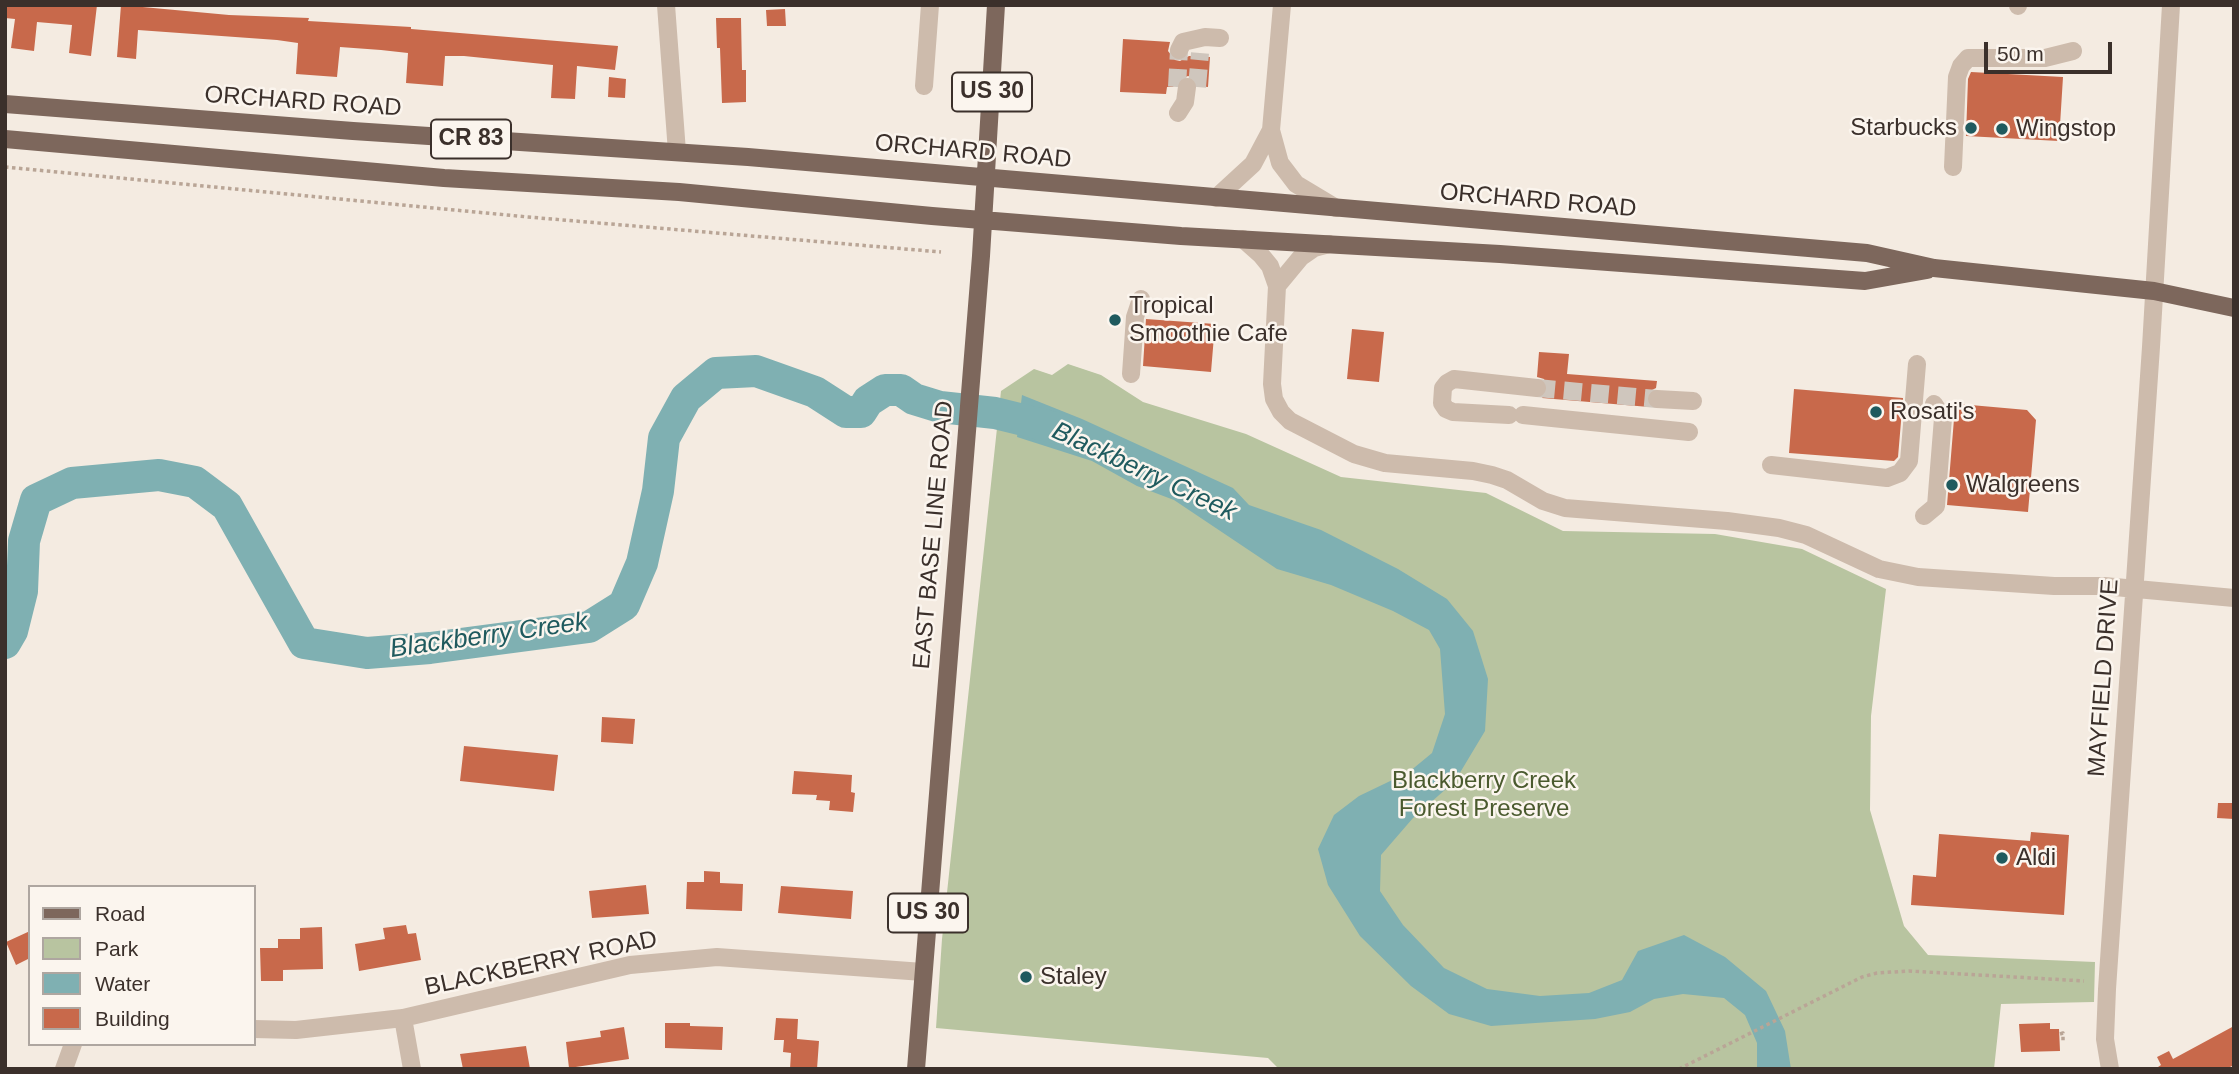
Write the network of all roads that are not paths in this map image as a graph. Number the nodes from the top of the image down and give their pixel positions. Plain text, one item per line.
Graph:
1 (666, 5) edge
2 (930, 5) edge
3 (996, 5) edge
4 (1282, 5) edge
5 (2171, 5) edge
6 (1220, 38) dead end
7 (1192, 47) dead end
8 (2073, 51) dead end
9 (924, 86) dead end
10 (1187, 87) tunnel mouth
11 (5, 104) edge
12 (1178, 113) dead end
13 (1271, 130) junction
14 (5, 139) edge
15 (677, 152) junction
16 (1953, 167) dead end
17 (987, 178) junction
18 (1216, 198) junction
19 (1336, 208) junction
20 (984, 220) junction
21 (1243, 239) junction
22 (1329, 244) junction
23 (1934, 268) junction
24 (1277, 286) junction
25 (2154, 291) junction
26 (1141, 299) dead end
27 (2234, 309) edge
28 (1917, 364) dead end
29 (1131, 374) dead end
30 (1537, 388) tunnel mouth
31 (1657, 399) tunnel mouth
32 (1693, 401) dead end
33 (1934, 404) dead end
34 (1689, 432) dead end
35 (1771, 465) dead end
36 (1924, 516) dead end
37 (2135, 590) junction
38 (2234, 598) edge
39 (923, 972) junction
40 (403, 1018) junction
41 (256, 1029) edge
42 (72, 1046) edge
43 (64, 1069) edge
44 (412, 1069) edge
45 (916, 1069) edge
46 (2110, 1069) edge

1 - 15 street
2 - 9 street
3 - 17 main road, EAST BASE LINE ROAD / US 30
4 - 13 street
5 - 25 street, MAYFIELD DRIVE
6 - 7 street
8 - 16 street
10 - 12 street
11 - 15 main road, ORCHARD ROAD / CR 83
13 - 18 street
13 - 19 street
14 - 20 main road, ORCHARD ROAD / CR 83
15 - 17 main road, ORCHARD ROAD / CR 83
17 - 18 main road, ORCHARD ROAD
17 - 20 main road, EAST BASE LINE ROAD / US 30
18 - 19 main road, ORCHARD ROAD
19 - 23 main road, ORCHARD ROAD
20 - 21 main road, ORCHARD ROAD
20 - 39 main road, EAST BASE LINE ROAD / US 30
21 - 22 main road, ORCHARD ROAD
21 - 24 street
22 - 23 main road, ORCHARD ROAD
22 - 24 street
23 - 25 main road, ORCHARD ROAD
24 - 37 street
25 - 27 main road, ORCHARD ROAD
25 - 37 street, MAYFIELD DRIVE
26 - 29 street
28 - 35 street
30 - 34 street
31 - 32 street
33 - 36 street
37 - 38 street
37 - 46 street, MAYFIELD DRIVE
39 - 40 street, BLACKBERRY ROAD
39 - 45 main road, EAST BASE LINE ROAD / US 30
40 - 41 street, BLACKBERRY ROAD
40 - 44 street
42 - 43 street

